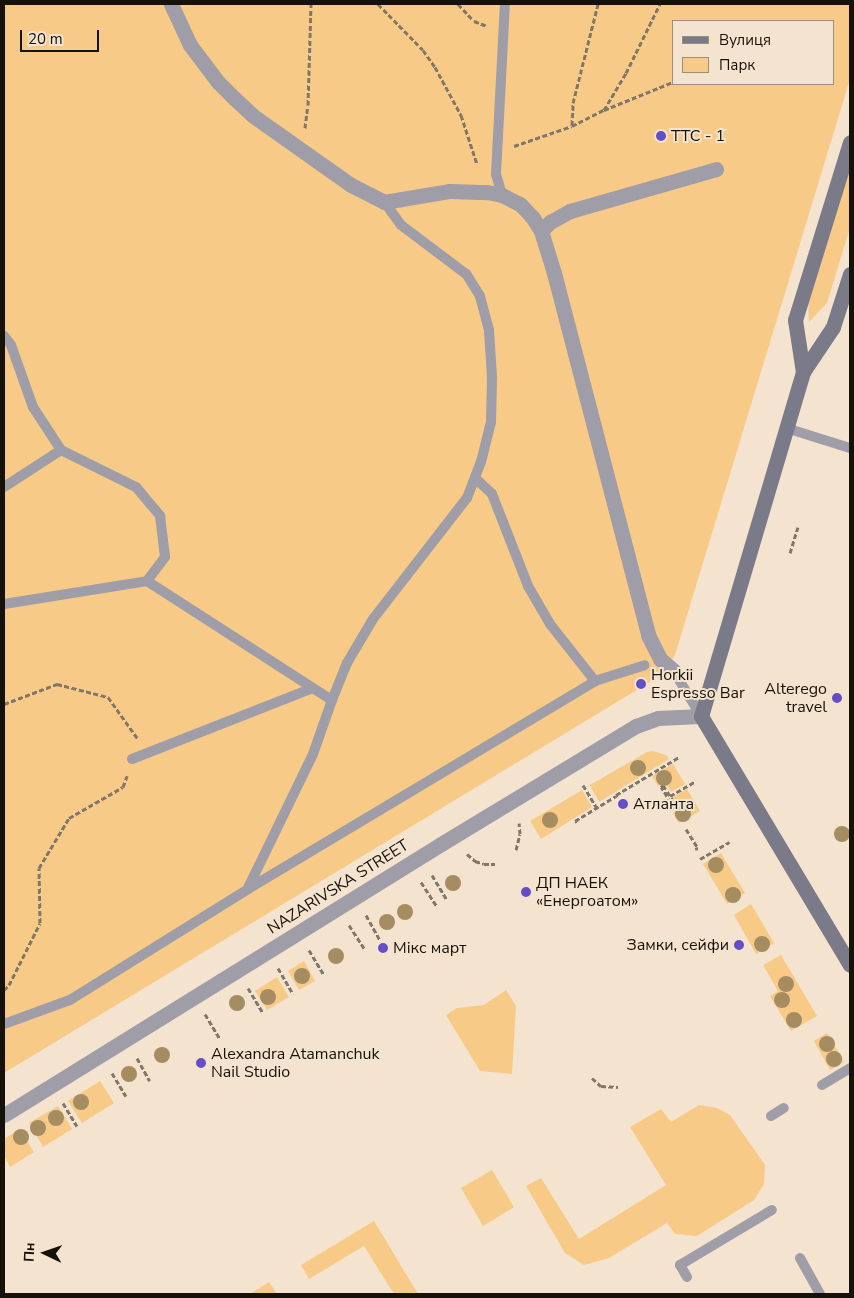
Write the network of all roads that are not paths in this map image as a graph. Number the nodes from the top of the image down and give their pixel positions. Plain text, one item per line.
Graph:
1 (171, 4) edge
2 (505, 4) edge
3 (850, 142) edge
4 (716, 169) dead end
5 (502, 195) junction
6 (384, 202) junction
7 (541, 231) junction
8 (850, 274) edge
9 (4, 336) edge
10 (803, 372) junction
11 (786, 428) junction
12 (850, 448) edge
13 (61, 450) junction
14 (475, 478) junction
15 (4, 487) edge
16 (146, 581) junction
17 (4, 604) edge
18 (645, 665) dead end
19 (673, 670) joint
20 (595, 681) junction
21 (313, 688) junction
22 (332, 700) junction
23 (701, 716) junction
24 (132, 759) road end
25 (248, 889) junction
26 (850, 965) edge
27 (4, 1024) edge
28 (850, 1068) edge
29 (822, 1085) dead end
30 (784, 1108) dead end
31 (4, 1115) edge
32 (771, 1116) dead end
33 (772, 1210) dead end
34 (800, 1258) dead end
35 (687, 1277) dead end
36 (820, 1294) edge

1 - 6 street
2 - 5 lane
3 - 10 main road
4 - 7 street
5 - 6 street
5 - 7 street
6 - 14 lane
7 - 19 street
8 - 10 main road
9 - 13 lane
10 - 11 main road
11 - 12 lane
11 - 23 main road
13 - 15 lane
13 - 16 lane
14 - 20 lane
14 - 22 lane
16 - 17 lane
16 - 21 lane
18 - 20 lane
19 - 23 lane
20 - 25 lane
21 - 22 lane
21 - 24 lane
22 - 25 lane
23 - 26 main road
23 - 31 street, NAZARIVSKA STREET
25 - 27 lane
28 - 29 lane
30 - 32 lane
33 - 35 lane
34 - 36 lane

